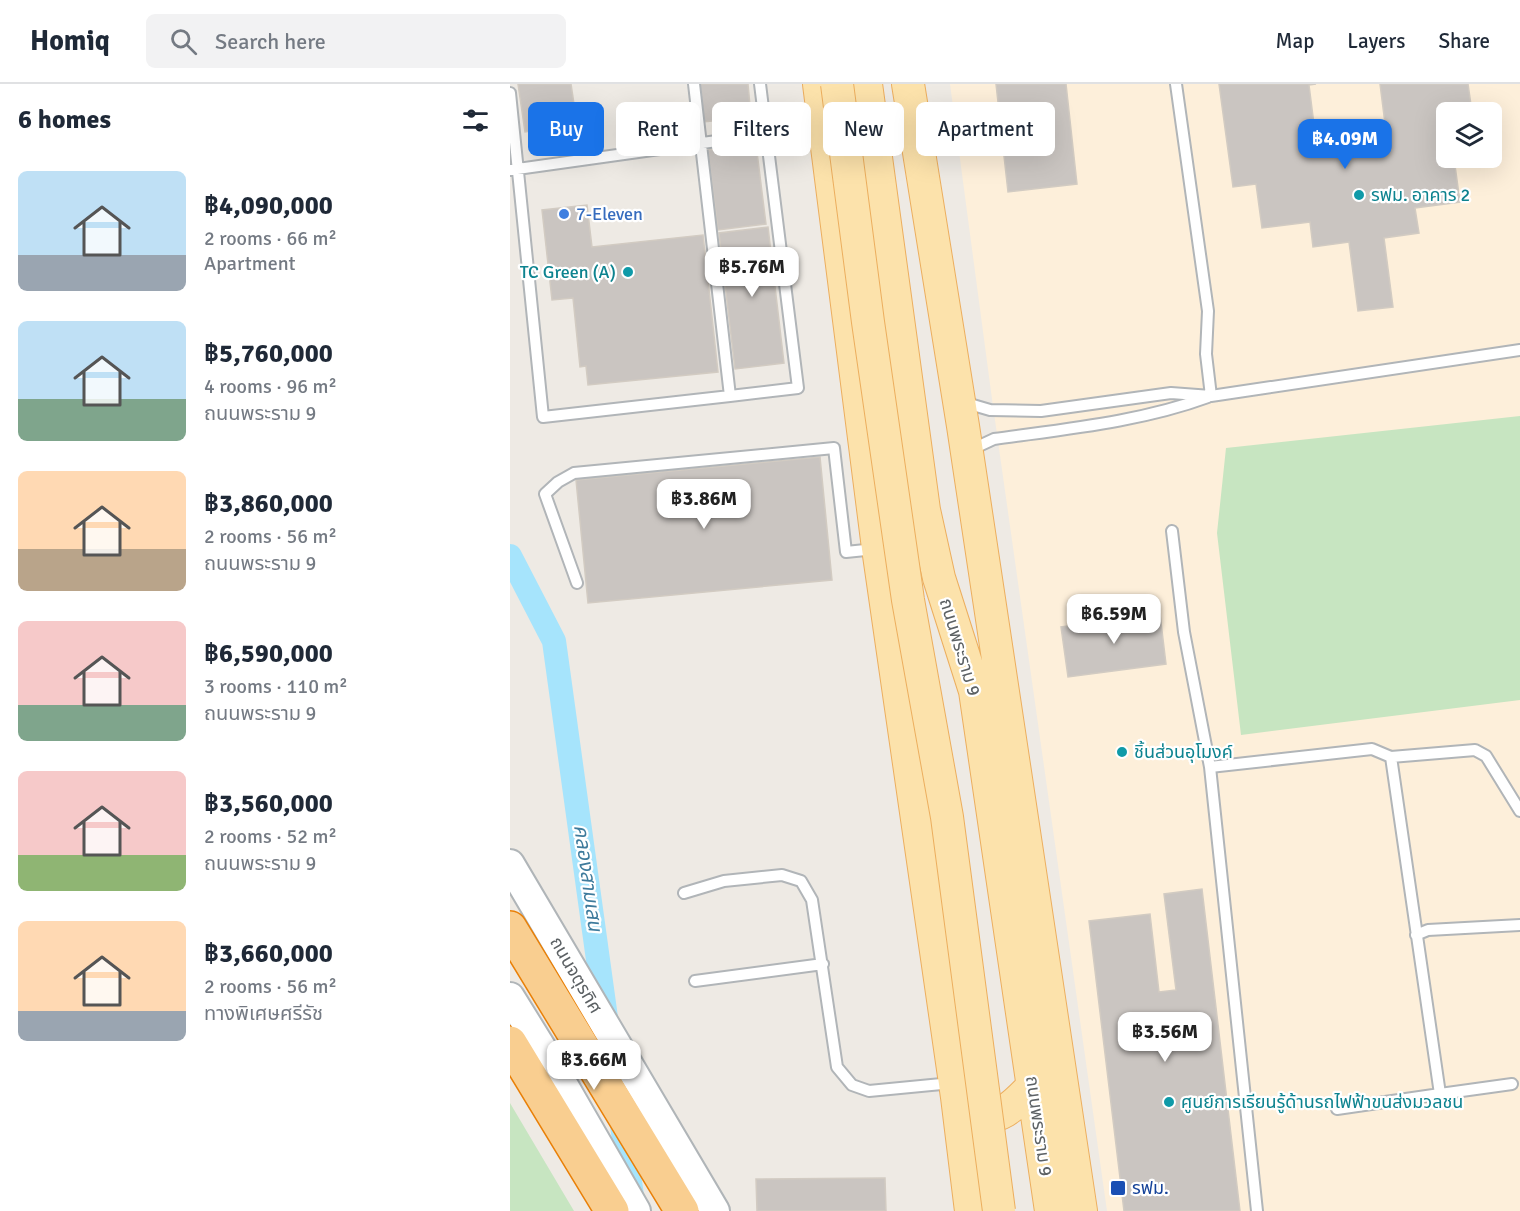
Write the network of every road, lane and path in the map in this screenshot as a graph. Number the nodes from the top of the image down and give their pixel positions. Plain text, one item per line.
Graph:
1 (694, 84) edge
2 (760, 84) edge
3 (819, 84) edge
4 (837, 84) edge
5 (866, 84) edge
6 (908, 84) edge
7 (1176, 84) edge
8 (510, 93) edge
9 (762, 102) edge
10 (823, 110) edge
11 (712, 142) edge
12 (702, 143) junction
13 (769, 156) edge
14 (829, 156) edge
15 (514, 169) edge
16 (923, 187) junction
17 (1520, 350) edge
18 (957, 393) junction
19 (730, 396) junction
20 (1211, 396) junction
21 (968, 461) junction
22 (1172, 531) dead end
23 (878, 549) junction
24 (577, 583) dead end
25 (975, 691) junction
26 (1391, 757) junction
27 (1210, 767) junction
28 (1520, 811) edge
29 (510, 864) edge
30 (684, 893) dead end
31 (1520, 925) edge
32 (510, 928) edge
33 (1416, 935) junction
34 (823, 964) junction
35 (694, 981) dead end
36 (510, 997) edge
37 (510, 1042) edge
38 (1512, 1084) dead end
39 (1033, 1086) junction
40 (956, 1090) junction
41 (1440, 1094) junction
42 (1337, 1109) dead end
43 (1041, 1143) junction
44 (964, 1149) junction
45 (612, 1211) edge
46 (636, 1211) edge
47 (682, 1211) edge
48 (715, 1211) edge
49 (972, 1211) edge
50 (999, 1211) edge
51 (1051, 1211) edge
52 (1081, 1211) edge
53 (1257, 1211) edge

1 - 12 lane
2 - 9 lane
3 - 10 main road
4 - 50 main road, ถนนพระราม 9, bridge
5 - 25 main road, ถนนพระราม 9
6 - 16 main road, ถนนพระราม 9
7 - 20 lane
8 - 15 lane
11 - 12 lane
12 - 15 lane
12 - 19 lane
13 - 19 lane
14 - 23 main road
15 - 19 lane
16 - 18 main road, ถนนพระราม 9
16 - 25 main road
17 - 20 lane
18 - 20 lane
18 - 21 main road, ถนนพระราม 9
20 - 21 lane
21 - 52 main road, ถนนพระราม 9
22 - 27 lane
23 - 24 lane
23 - 40 main road
25 - 39 main road, ถนนพระราม 9
26 - 27 lane
26 - 28 lane
26 - 33 lane
27 - 53 lane
29 - 48 main road, ถนนจตุรทิศ
30 - 34 lane
31 - 33 lane
32 - 47 highway
33 - 41 lane
34 - 35 lane
34 - 40 lane
36 - 46 main road
37 - 45 highway
38 - 41 lane
39 - 40 main road
39 - 43 main road, ถนนพระราม 9
40 - 44 main road
41 - 42 lane
43 - 44 main road
43 - 51 main road, ถนนพระราม 9
44 - 49 main road

